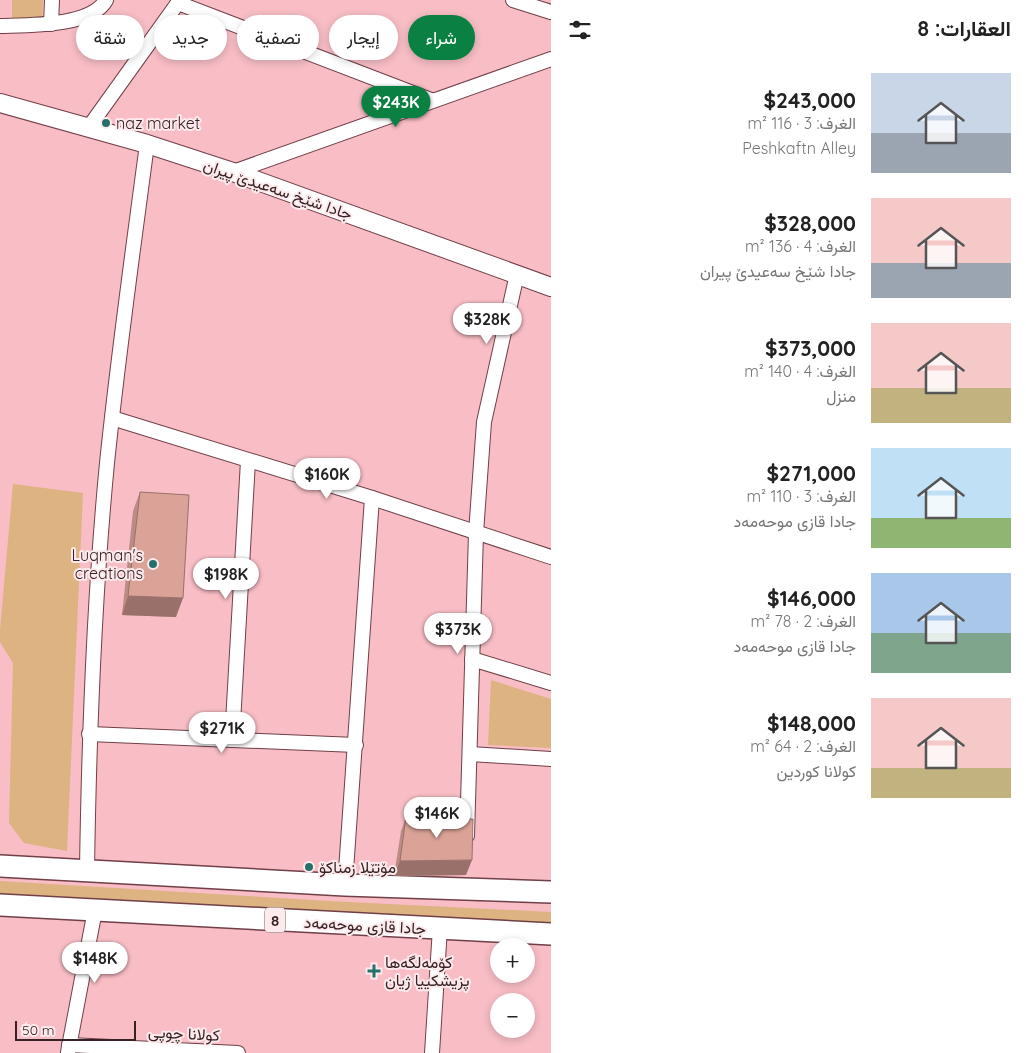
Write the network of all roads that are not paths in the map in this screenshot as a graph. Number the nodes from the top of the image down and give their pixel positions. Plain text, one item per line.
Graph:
1 (52, 0) edge
2 (106, 0) edge
3 (513, 0) edge
4 (179, 1) edge
5 (551, 12) edge
6 (51, 24) junction
7 (0, 26) edge
8 (551, 58) edge
9 (431, 100) junction
10 (0, 103) edge
11 (90, 128) junction
12 (147, 144) junction
13 (233, 172) junction
14 (517, 274) junction
15 (551, 287) edge
16 (112, 418) junction
17 (248, 461) junction
18 (372, 498) junction
19 (476, 533) junction
20 (551, 557) edge
21 (472, 659) junction
22 (551, 683) edge
23 (90, 734) junction
24 (232, 740) junction
25 (356, 745) junction
26 (470, 754) junction
27 (551, 759) edge
28 (467, 850) edge
29 (0, 866) edge
30 (87, 870) junction
31 (345, 885) junction
32 (551, 892) edge
33 (0, 905) edge
34 (95, 910) junction
35 (440, 928) junction
36 (551, 934) edge
37 (68, 1049) edge
38 (238, 1053) edge
39 (432, 1053) edge

1 - 6 street
2 - 6 street
3 - 5 street
4 - 9 street
4 - 11 street
6 - 7 street
8 - 9 street
9 - 13 street
10 - 11 street, جادا شێخ سەعیدێ پیران
11 - 12 street, جادا شێخ سەعیدێ پیران
12 - 13 street, جادا شێخ سەعیدێ پیران
12 - 16 street
13 - 14 street, جادا شێخ سەعیدێ پیران
14 - 15 street, جادا شێخ سەعیدێ پیران
14 - 19 street
16 - 17 street
16 - 23 street
17 - 18 street
17 - 24 street
18 - 19 street
18 - 25 street
19 - 20 street
19 - 21 street
21 - 22 street
21 - 26 street
23 - 24 street
23 - 30 street
24 - 25 street
25 - 31 street
26 - 27 street
26 - 28 street
29 - 30 main road
30 - 31 main road
31 - 32 main road
33 - 34 main road, جادا قازی موحەمەد / 8
34 - 35 main road, جادا قازی موحەمەد / 8
34 - 37 street
35 - 36 main road, جادا قازی موحەمەد / 8
35 - 39 street
37 - 38 street, کولانا چوپی

